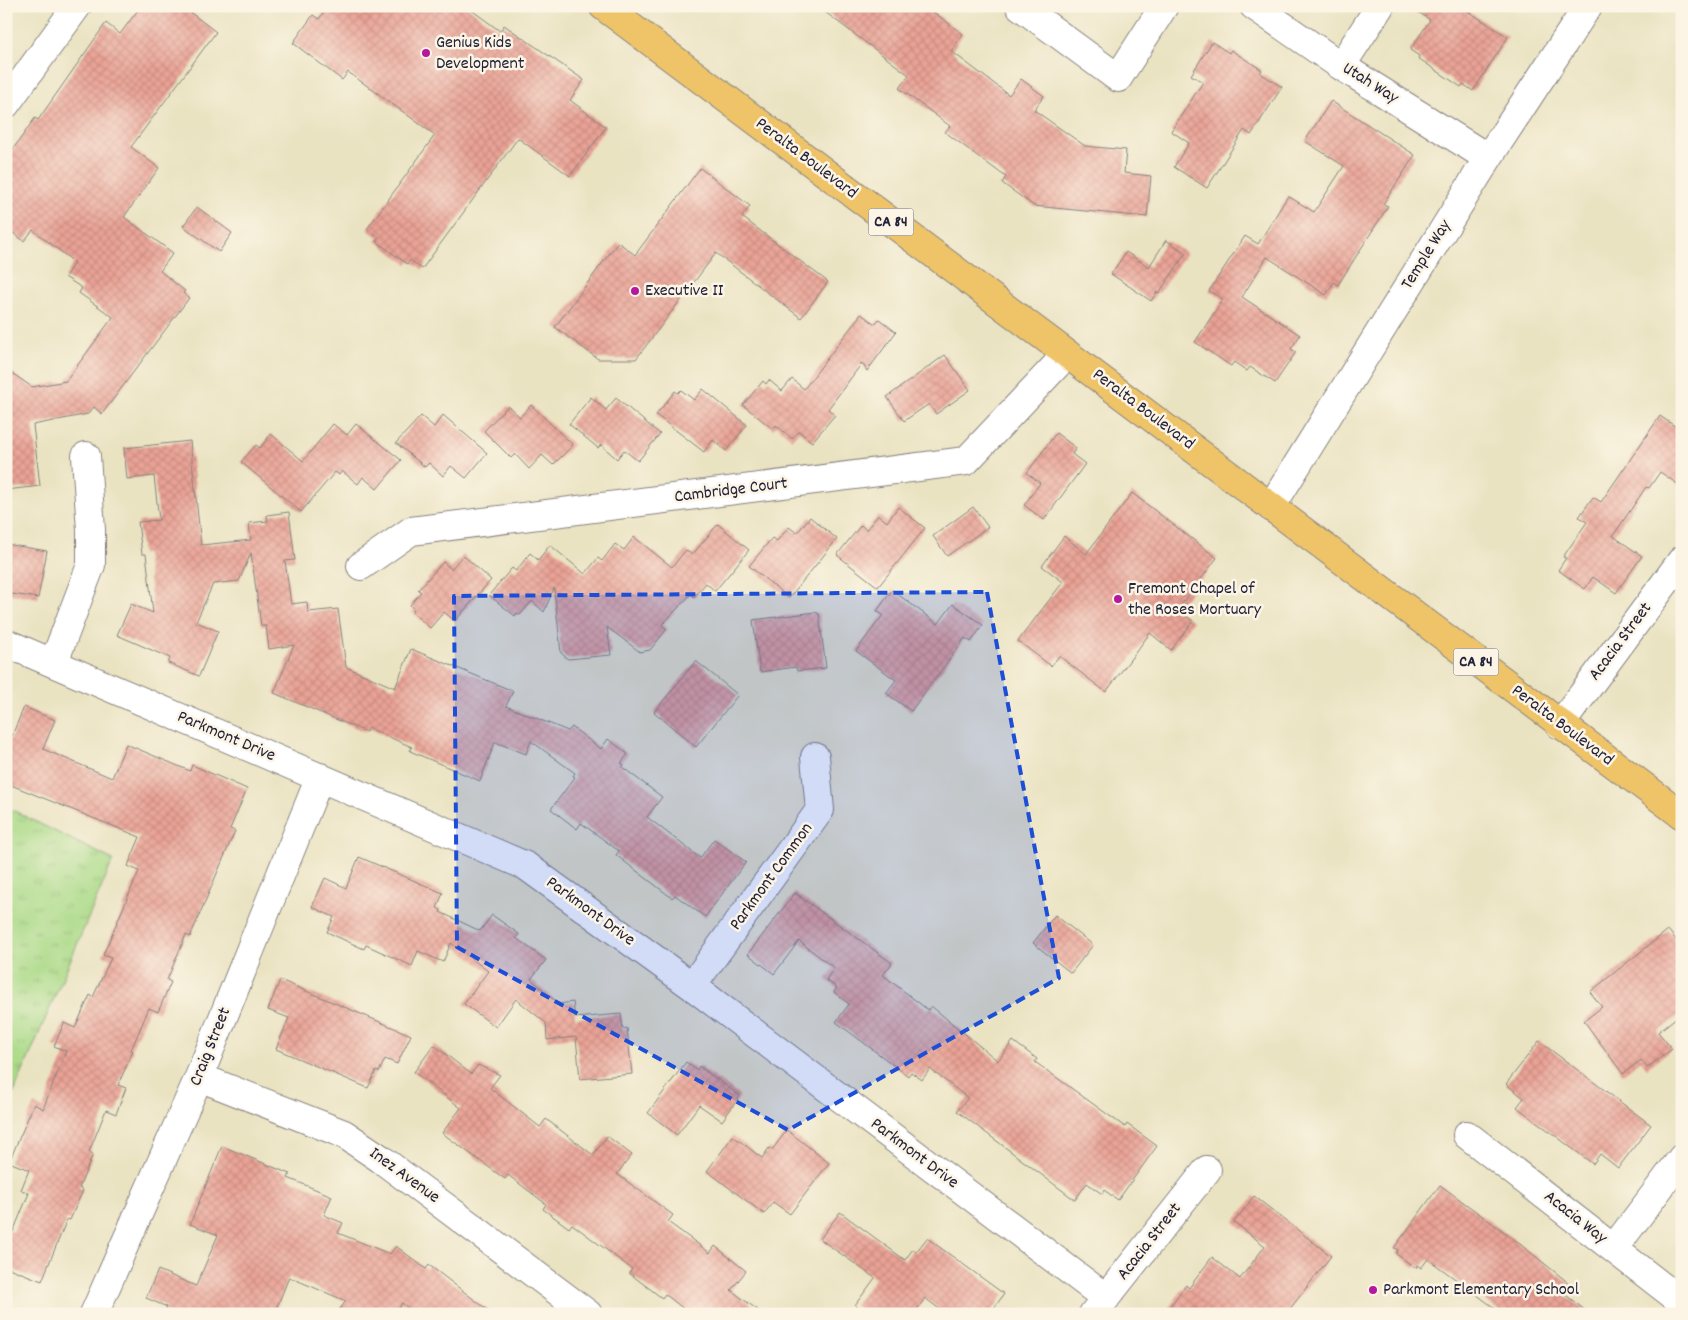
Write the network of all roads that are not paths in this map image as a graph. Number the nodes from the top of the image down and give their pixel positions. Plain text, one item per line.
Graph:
1 (77, 6) edge
2 (603, 6) edge
3 (1020, 6) edge
4 (1164, 6) edge
5 (1254, 6) edge
6 (1380, 6) edge
7 (1588, 6) edge
8 (1341, 66) junction
9 (6, 104) edge
10 (1488, 158) junction
11 (1067, 354) junction
12 (86, 456) dead end
13 (1271, 507) junction
14 (1682, 560) edge
15 (361, 566) dead end
16 (6, 643) edge
17 (54, 662) junction
18 (1560, 725) junction
19 (815, 757) dead end
20 (320, 777) junction
21 (1682, 815) edge
22 (692, 986) junction
23 (199, 1077) junction
24 (1468, 1135) dead end
25 (1682, 1158) edge
26 (1207, 1170) dead end
27 (1614, 1248) junction
28 (1682, 1302) edge
29 (1099, 1306) edge
30 (94, 1314) edge
31 (588, 1314) edge

1 - 9 street
2 - 11 main road, Peralta Boulevard / CA 84
3 - 4 street
5 - 8 street, Utah Way
6 - 8 street
7 - 10 street, Temple Way
8 - 10 street, Utah Way
10 - 13 street, Temple Way
11 - 13 main road, Peralta Boulevard / CA 84
11 - 15 street, Cambridge Court
12 - 17 street
13 - 18 main road, Peralta Boulevard / CA 84
14 - 18 street, Acacia Street
16 - 17 street, Parkmont Drive
17 - 20 street, Parkmont Drive
18 - 21 main road, Peralta Boulevard / CA 84
19 - 22 street, Parkmont Common
20 - 22 street, Parkmont Drive
20 - 23 street, Craig Street
22 - 29 street, Parkmont Drive
23 - 30 street, Craig Street
23 - 31 street, Inez Avenue
24 - 27 street, Acacia Way
25 - 27 street
26 - 29 street, Acacia Street
27 - 28 street, Acacia Way

